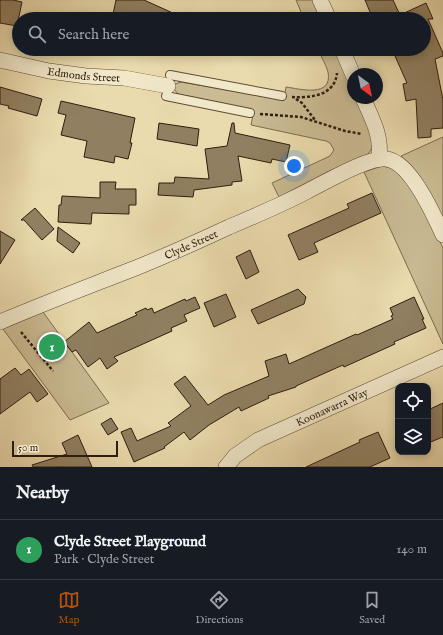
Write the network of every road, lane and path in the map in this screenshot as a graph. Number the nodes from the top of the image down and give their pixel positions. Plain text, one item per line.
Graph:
1 (320, 0) edge
2 (326, 12) edge
3 (345, 56) edge
4 (0, 60) edge
5 (336, 68) dead end
6 (350, 68) edge
7 (168, 86) junction
8 (282, 96) joint
9 (292, 97) junction
10 (365, 104) edge
11 (250, 113) joint
12 (316, 121) junction
13 (376, 130) junction
14 (379, 159) junction
15 (443, 235) edge
16 (0, 322) edge
17 (21, 332) dead end
18 (443, 357) edge
19 (53, 371) dead end
20 (226, 467) edge

1 - 2 street
3 - 6 street
4 - 7 street, Edmonds Street
5 - 9 path
7 - 8 lane, Edmonds Street
7 - 11 lane, Edmonds Street
8 - 9 path
9 - 12 path
10 - 13 street
11 - 12 path
12 - 13 path
13 - 14 street
14 - 15 street
14 - 16 street, Clyde Street
17 - 19 path
18 - 20 street, Koonawarra Way

